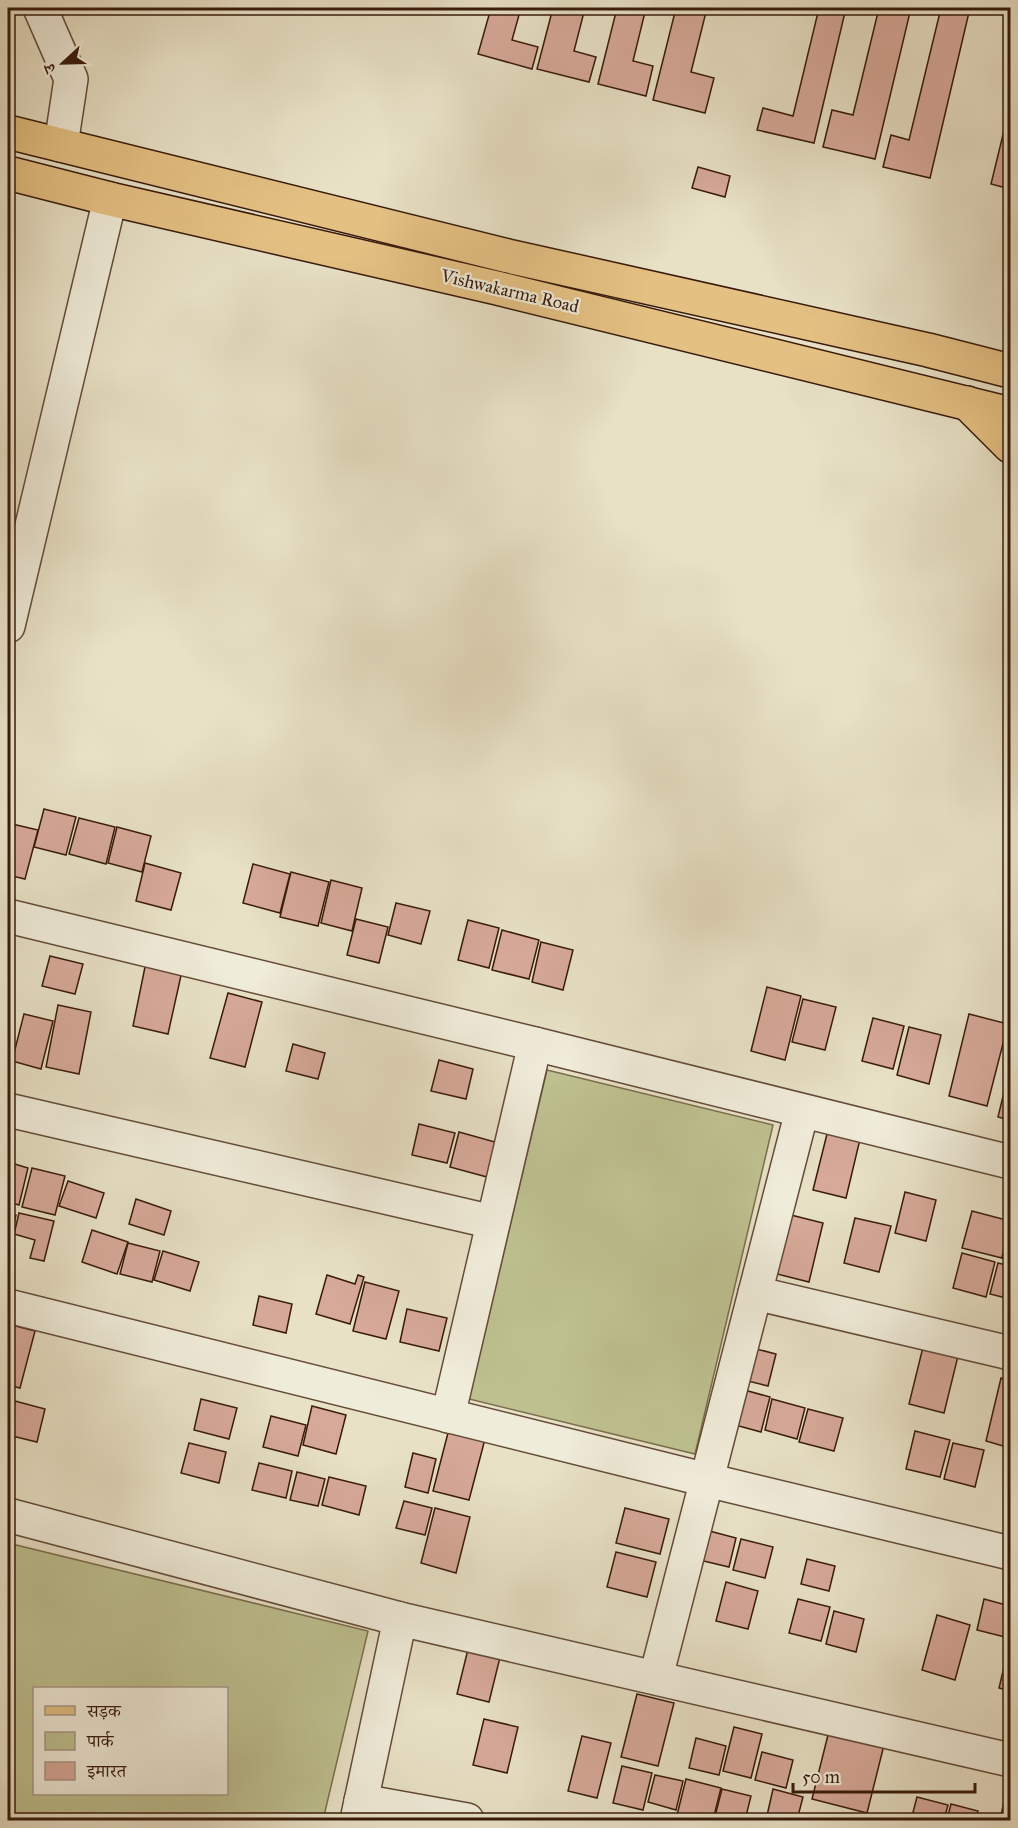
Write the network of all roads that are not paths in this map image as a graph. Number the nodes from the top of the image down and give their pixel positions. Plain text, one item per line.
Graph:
1 (40, 8) edge
2 (8, 132) edge
3 (61, 145) junction
4 (8, 173) edge
5 (110, 200) junction
6 (328, 211) junction
7 (316, 247) junction
8 (1011, 371) edge
9 (966, 403) junction
10 (1011, 414) edge
11 (1011, 446) edge
12 (8, 626) edge
13 (8, 916) edge
14 (535, 1044) junction
15 (8, 1110) edge
16 (802, 1111) junction
17 (1011, 1162) edge
18 (494, 1222) junction
19 (755, 1293) junction
20 (8, 1306) edge
21 (1011, 1353) edge
22 (448, 1416) junction
23 (706, 1480) junction
24 (8, 1515) edge
25 (1011, 1553) edge
26 (400, 1619) junction
27 (656, 1677) junction
28 (1011, 1760) edge
29 (359, 1810) edge
30 (467, 1821) edge

1 - 3 street
2 - 3 main road, Vishwakarma Road
3 - 6 main road, Vishwakarma Road
4 - 5 main road, Vishwakarma Road
5 - 7 main road, Vishwakarma Road
5 - 12 street
6 - 7 main road
6 - 8 main road, Vishwakarma Road
7 - 9 main road, Vishwakarma Road
9 - 10 main road, Vishwakarma Road
9 - 11 main road
13 - 14 street
14 - 16 street
14 - 18 street
15 - 18 street
16 - 17 street
16 - 19 street
18 - 22 street
19 - 21 street
19 - 23 street
20 - 22 street
22 - 23 street
23 - 25 street
23 - 27 street
24 - 26 street
26 - 27 street
26 - 29 street
27 - 28 street
29 - 30 street

